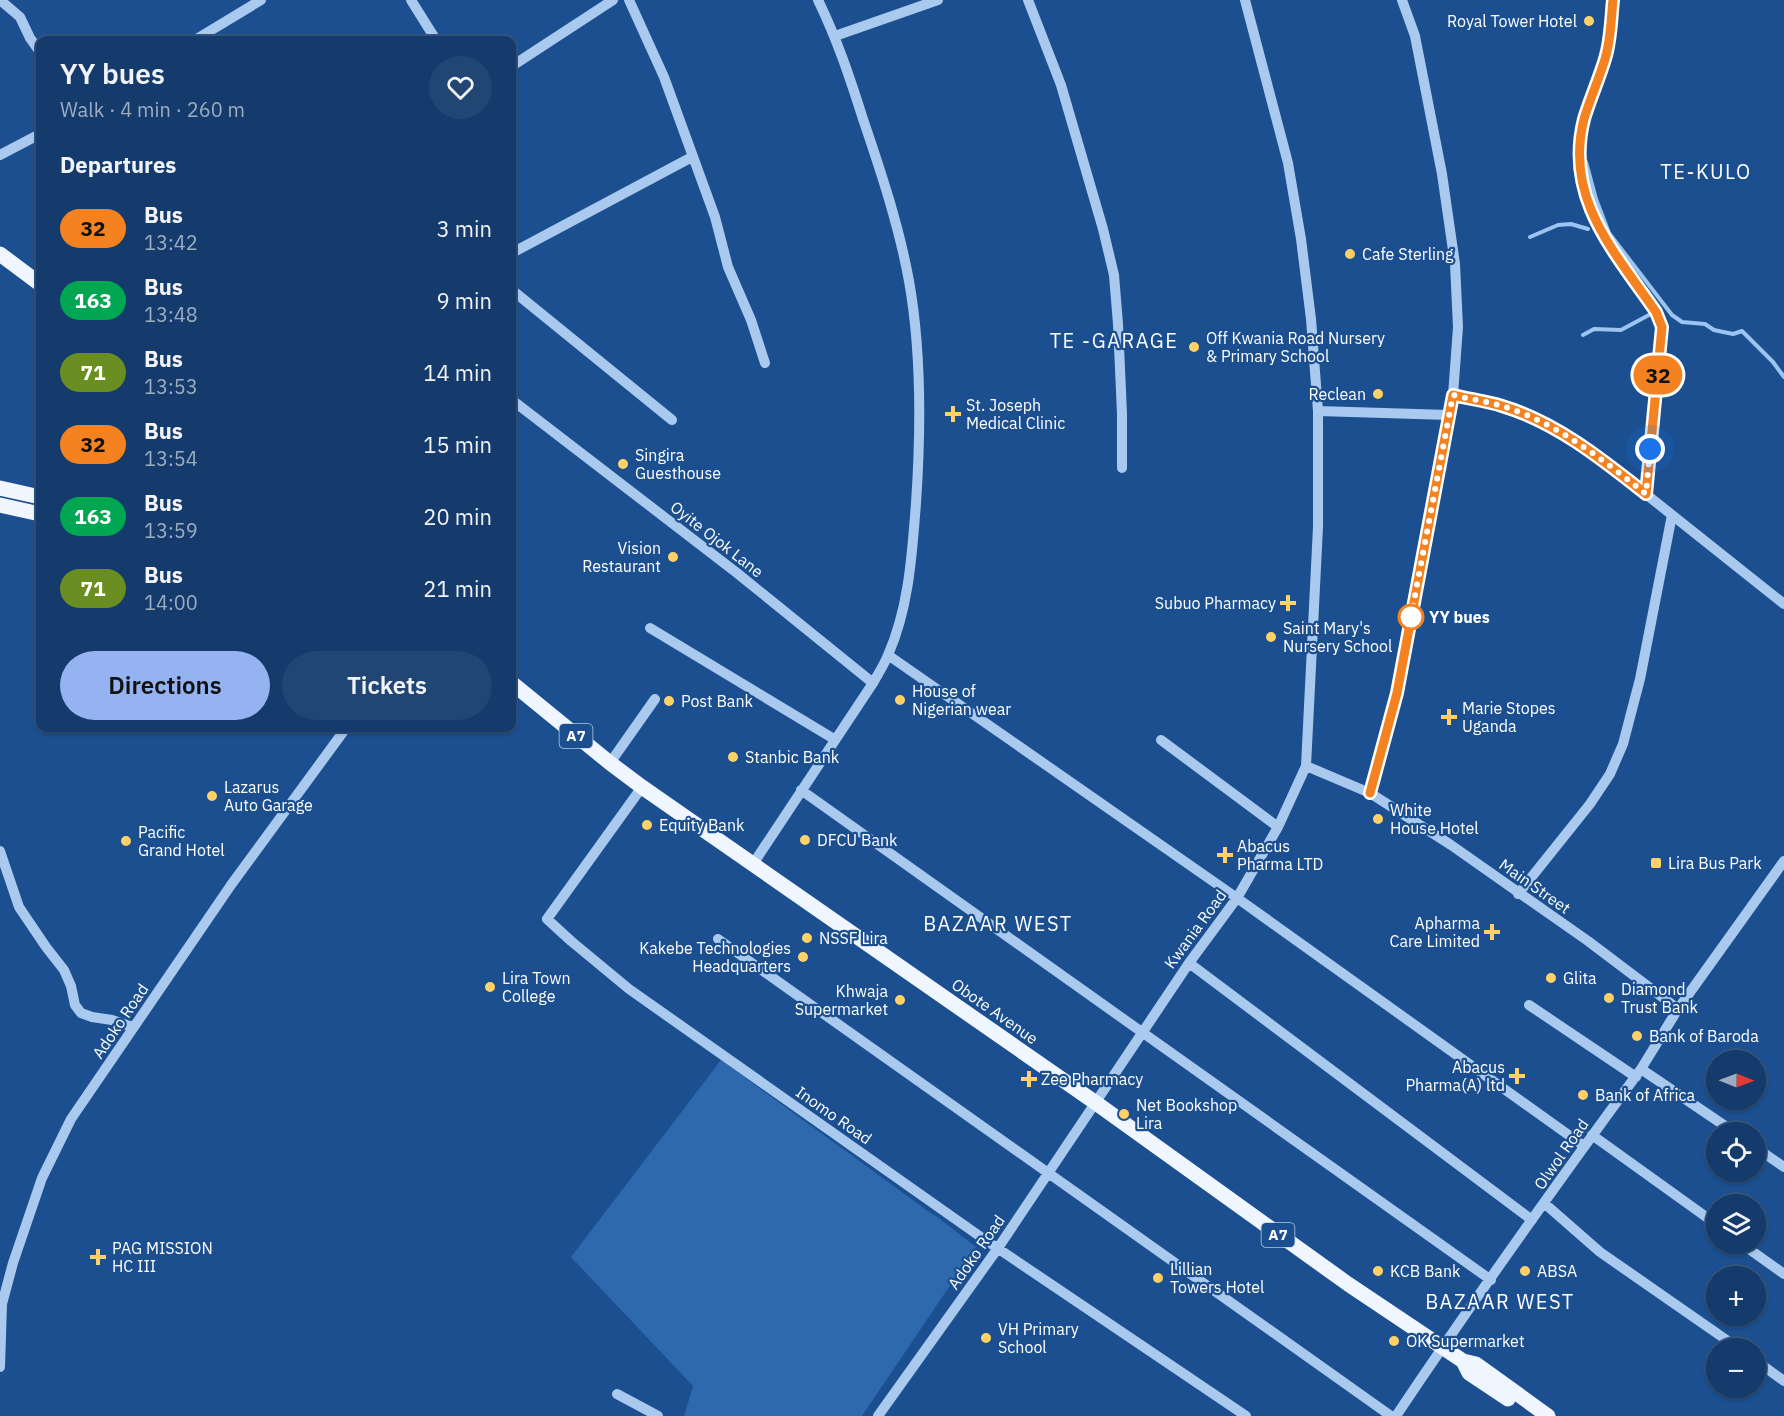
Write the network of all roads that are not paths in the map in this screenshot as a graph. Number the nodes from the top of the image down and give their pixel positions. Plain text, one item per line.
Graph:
1 (0, 0) edge
2 (261, 0) edge
3 (411, 0) edge
4 (614, 0) edge
5 (629, 0) edge
6 (818, 0) edge
7 (938, 0) edge
8 (1028, 0) edge
9 (1245, 0) edge
10 (1402, 0) edge
11 (1613, 0) edge
12 (202, 36) edge
13 (434, 36) edge
14 (835, 36) junction
15 (36, 46) edge
16 (516, 63) edge
17 (36, 136) edge
18 (0, 155) edge
19 (692, 157) junction
20 (516, 251) edge
21 (0, 254) edge
22 (36, 281) edge
23 (516, 293) edge
24 (765, 363) dead end
25 (1453, 395) junction
26 (516, 403) edge
27 (1318, 411) junction
28 (1449, 415) junction
29 (672, 420) dead end
30 (1122, 468) dead end
31 (0, 488) edge
32 (1646, 494) junction
33 (36, 496) edge
34 (0, 505) edge
35 (36, 513) edge
36 (1672, 514) junction
37 (1784, 604) edge
38 (650, 628) dead end
39 (888, 655) junction
40 (873, 683) junction
41 (516, 686) edge
42 (655, 699) dead end
43 (343, 732) edge
44 (834, 739) junction
45 (1161, 740) dead end
46 (610, 763) junction
47 (1306, 766) junction
48 (642, 787) junction
49 (801, 790) junction
50 (1370, 793) junction
51 (1278, 826) junction
52 (0, 852) edge
53 (1784, 861) edge
54 (753, 864) junction
55 (1518, 894) junction
56 (1237, 898) junction
57 (718, 939) dead end
58 (1189, 963) junction
59 (1529, 1005) dead end
60 (1678, 1009) junction
61 (134, 1028) junction
62 (1142, 1032) junction
63 (1639, 1073) junction
64 (1096, 1103) junction
65 (1718, 1122) edge
66 (1592, 1135) junction
67 (1584, 1146) junction
68 (1766, 1153) edge
69 (1782, 1162) edge
70 (1047, 1173) junction
71 (1544, 1203) junction
72 (1706, 1217) edge
73 (1532, 1220) junction
74 (998, 1248) junction
75 (1756, 1254) edge
76 (1784, 1274) edge
77 (1491, 1280) junction
78 (1, 1312) edge
79 (1724, 1338) edge
80 (1442, 1347) junction
81 (1463, 1361) junction
82 (0, 1367) edge
83 (1766, 1368) edge
84 (1784, 1381) edge
85 (617, 1394) dead end
86 (658, 1416) edge
87 (878, 1416) edge
88 (1246, 1416) edge
89 (1391, 1416) edge
90 (1396, 1416) edge
91 (1532, 1416) edge
92 (1548, 1416) edge

1 - 15 street
2 - 12 street
3 - 13 street
4 - 16 street
5 - 19 street
6 - 14 street
7 - 14 street
8 - 30 street
9 - 27 street
10 - 25 street
11 - 32 street
14 - 39 street
17 - 18 street
19 - 20 street
19 - 24 street
21 - 22 main road
23 - 29 street
25 - 28 street
25 - 32 street
26 - 40 street, Oyite Ojok Lane
27 - 28 street
27 - 47 street
28 - 50 street
31 - 33 main road
32 - 36 street
34 - 35 main road
36 - 37 street
36 - 55 street
38 - 44 street
39 - 40 street
39 - 56 street
40 - 44 street
41 - 46 main road, Obote Avenue / A7
42 - 46 street
43 - 61 street, Adoko Road
44 - 49 street
45 - 51 street
46 - 48 main road, Obote Avenue / A7
47 - 50 street, Main Street
47 - 51 street, Kwania Road
48 - 54 main road, Obote Avenue / A7
48 - 74 street, Inomo Road
49 - 54 street
49 - 62 street
50 - 55 street, Main Street
51 - 56 street, Kwania Road
52 - 61 street
53 - 60 street
54 - 64 main road, Obote Avenue / A7
55 - 60 street, Main Street
56 - 58 street, Kwania Road
56 - 67 street
57 - 70 street
58 - 62 street, Kwania Road
58 - 73 street
59 - 63 street
60 - 63 street
61 - 78 street, Adoko Road
62 - 64 street, Kwania Road
62 - 77 street
63 - 65 street
63 - 66 street, Olwol Road
64 - 70 street, Adoko Road
64 - 80 main road, Obote Avenue / A7
66 - 67 street, Olwol Road
66 - 72 street
67 - 71 street, Olwol Road
68 - 69 street
70 - 74 street, Adoko Road
70 - 89 street
71 - 73 street, Olwol Road
71 - 79 street
73 - 77 street, Olwol Road
74 - 87 street, Adoko Road
74 - 88 street, Inomo Road
75 - 76 street
77 - 80 street, Olwol Road
78 - 82 street, Adoko Road
80 - 81 main road, Obote Avenue / A7
80 - 90 street
81 - 91 main road, Obote Avenue / A7
81 - 92 main road, Obote Avenue / A7
83 - 84 street
85 - 86 street

